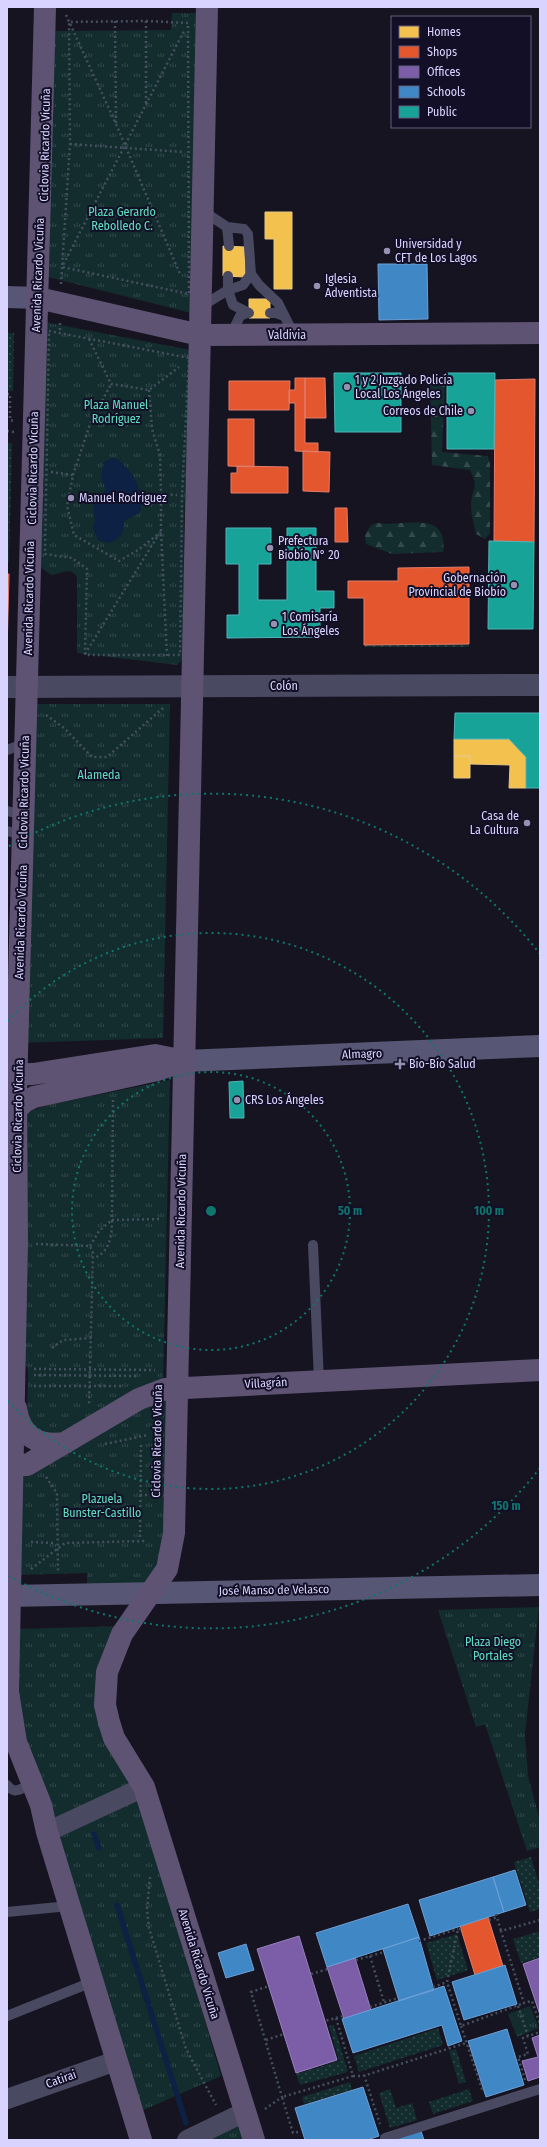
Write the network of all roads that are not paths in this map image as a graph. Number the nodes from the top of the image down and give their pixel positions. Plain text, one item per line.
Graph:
1 (207, 7) edge
2 (55, 10) edge
3 (203, 211) junction
4 (227, 227) junction
5 (229, 246) dead end
6 (250, 274) junction
7 (228, 276) dead end
8 (228, 290) junction
9 (7, 297) edge
10 (38, 298) junction
11 (193, 301) junction
12 (270, 313) dead end
13 (289, 326) junction
14 (540, 332) edge
15 (194, 333) junction
16 (231, 335) junction
17 (540, 685) edge
18 (192, 686) junction
19 (27, 692) edge
20 (16, 746) edge
21 (15, 823) edge
22 (540, 1046) edge
23 (184, 1061) junction
24 (12, 1075) edge
25 (16, 1110) junction
26 (313, 1245) dead end
27 (540, 1370) edge
28 (319, 1381) junction
29 (22, 1388) junction
30 (177, 1388) junction
31 (64, 1443) junction
32 (10, 1466) edge
33 (540, 1585) edge
34 (151, 1593) junction
35 (9, 1596) junction
36 (7, 1785) edge
37 (144, 1788) junction
38 (41, 1805) junction
39 (47, 1832) junction
40 (69, 1906) junction
41 (7, 1912) edge
42 (92, 1982) junction
43 (7, 2016) edge
44 (116, 2061) junction
45 (540, 2089) edge
46 (7, 2099) edge
47 (246, 2116) junction
48 (385, 2138) road end
49 (141, 2140) edge
50 (187, 2140) edge
51 (254, 2140) edge

1 - 3 main road, Avenida Ricardo Vicuña
2 - 10 main road, Avenida Ricardo Vicuña
3 - 4 lane
3 - 11 main road, Avenida Ricardo Vicuña
4 - 5 lane
4 - 6 lane
6 - 8 lane
6 - 13 lane
7 - 8 lane
8 - 11 lane
8 - 16 lane
9 - 10 main road
10 - 15 main road, Valdivia
10 - 19 main road, Avenida Ricardo Vicuña
11 - 15 main road, Avenida Ricardo Vicuña
12 - 13 lane
13 - 14 main road, Valdivia
13 - 16 main road, Valdivia
15 - 16 main road, Valdivia
15 - 18 main road, Avenida Ricardo Vicuña
17 - 18 street, Colón
18 - 19 street, Colón
18 - 23 main road, Avenida Ricardo Vicuña
19 - 20 main road, Avenida Ricardo Vicuña
20 - 21 main road, Avenida Ricardo Vicuña
21 - 24 main road, Avenida Ricardo Vicuña
22 - 23 main road, Almagro
23 - 24 main road, Almagro
23 - 25 main road, Almagro
23 - 30 main road, Avenida Ricardo Vicuña
24 - 25 main road, Avenida Ricardo Vicuña
25 - 29 main road, Avenida Ricardo Vicuña
26 - 28 lane
27 - 28 main road, Villagrán
28 - 30 main road, Villagrán
29 - 31 main road
29 - 32 main road, Avenida Ricardo Vicuña
30 - 31 main road, Villagrán
30 - 34 main road, Avenida Ricardo Vicuña
31 - 32 main road, Villagrán
32 - 35 main road, Avenida Ricardo Vicuña
33 - 34 main road, José Manso de Velasco
34 - 35 main road, José Manso de Velasco
34 - 37 main road, Avenida Ricardo Vicuña
35 - 38 main road, Avenida Ricardo Vicuña
36 - 38 lane
37 - 39 street
37 - 47 main road, Avenida Ricardo Vicuña
38 - 39 main road, Avenida Ricardo Vicuña
39 - 40 main road, Avenida Ricardo Vicuña
40 - 41 lane
40 - 42 main road, Avenida Ricardo Vicuña
42 - 43 lane
42 - 44 main road, Avenida Ricardo Vicuña
44 - 46 street, Catirai
44 - 49 main road, Avenida Ricardo Vicuña
45 - 48 lane
47 - 50 street
47 - 51 main road, Avenida Ricardo Vicuña

